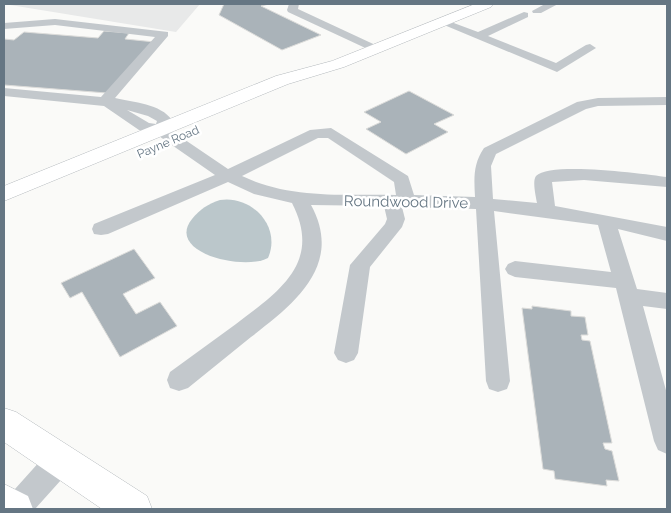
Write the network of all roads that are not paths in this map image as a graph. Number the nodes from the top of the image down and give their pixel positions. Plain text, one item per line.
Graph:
1 (294, 4) edge
2 (486, 4) edge
3 (554, 4) edge
4 (537, 11) dead end
5 (524, 15) dead end
6 (443, 22) junction
7 (4, 26) edge
8 (478, 36) junction
9 (590, 48) dead end
10 (378, 49) junction
11 (4, 92) edge
12 (667, 101) edge
13 (106, 103) junction
14 (167, 135) junction
15 (227, 176) junction
16 (667, 182) edge
17 (4, 194) edge
18 (299, 199) junction
19 (399, 201) junction
20 (485, 204) junction
21 (4, 211) edge
22 (547, 211) junction
23 (606, 221) junction
24 (101, 229) dead end
25 (667, 234) edge
26 (515, 269) dead end
27 (627, 288) junction
28 (667, 301) edge
29 (346, 354) dead end
30 (179, 380) dead end
31 (498, 381) dead end
32 (4, 423) edge
33 (667, 441) edge
34 (60, 460) junction
35 (4, 502) edge
36 (15, 509) edge
37 (134, 509) edge

1 - 10 street
2 - 6 main road, Payne Road
3 - 4 street
5 - 8 street
6 - 8 street
6 - 10 main road, Payne Road
7 - 13 street
8 - 9 street
10 - 14 main road, Payne Road
11 - 13 street
12 - 20 street
13 - 14 street, Roundwood Drive
14 - 15 street, Roundwood Drive
14 - 17 main road, Payne Road
14 - 21 main road, Payne Road
15 - 18 street, Roundwood Drive
15 - 19 street
15 - 24 street
16 - 22 street
18 - 19 street, Roundwood Drive
18 - 30 street
19 - 20 street, Roundwood Drive
19 - 29 street
20 - 22 street, Roundwood Drive
20 - 31 street
22 - 23 street, Roundwood Drive
23 - 25 street, Roundwood Drive
23 - 27 street
26 - 27 street
27 - 28 street
27 - 33 street
32 - 34 main road
34 - 36 street
34 - 37 main road
35 - 36 main road

